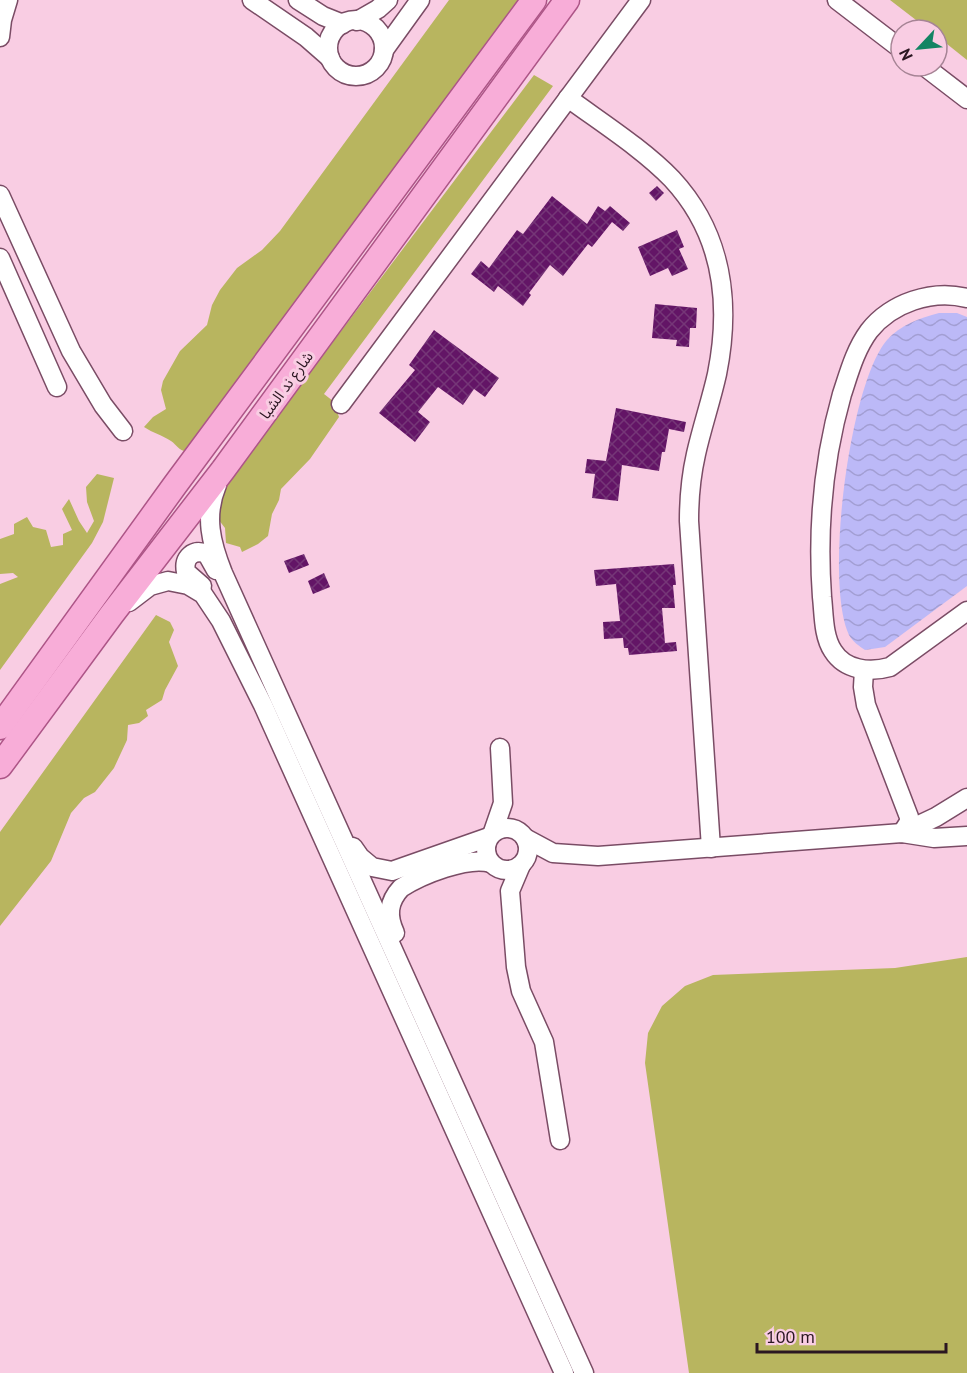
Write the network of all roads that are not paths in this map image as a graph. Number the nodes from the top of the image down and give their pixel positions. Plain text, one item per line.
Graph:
1 (8, 0) edge
2 (252, 0) edge
3 (298, 0) edge
4 (388, 0) edge
5 (420, 0) edge
6 (534, 0) edge
7 (567, 0) edge
8 (641, 0) edge
9 (837, 0) edge
10 (350, 22) junction
11 (0, 37) edge
12 (889, 40) edge
13 (384, 50) junction
14 (330, 58) junction
15 (940, 78) edge
16 (568, 98) junction
17 (967, 99) edge
18 (398, 184) junction
19 (0, 195) edge
20 (394, 237) junction
21 (0, 258) edge
22 (967, 298) edge
23 (57, 387) dead end
24 (341, 404) dead end
25 (123, 430) dead end
26 (224, 470) junction
27 (967, 610) edge
28 (112, 614) junction
29 (248, 626) junction
30 (228, 634) junction
31 (864, 670) junction
32 (0, 727) edge
33 (500, 748) dead end
34 (0, 766) edge
35 (503, 803) junction
36 (960, 803) edge
37 (338, 830) junction
38 (491, 834) junction
39 (522, 834) junction
40 (902, 834) junction
41 (964, 837) edge
42 (711, 848) junction
43 (553, 852) junction
44 (522, 863) junction
45 (492, 864) junction
46 (510, 891) junction
47 (417, 1002) junction
48 (560, 1140) dead end
49 (483, 1148) junction
50 (465, 1156) junction
51 (564, 1373) edge
52 (584, 1373) edge

1 - 11 street
2 - 14 street
3 - 10 street
4 - 10 street
5 - 13 street
6 - 18 main road, شارع ند الشبا
7 - 20 main road, شارع ند الشبا
8 - 16 street
9 - 12 street
10 - 13 street
10 - 14 street
13 - 14 street
15 - 17 street
16 - 24 street
16 - 42 street
18 - 20 main road
18 - 32 main road, شارع ند الشبا
19 - 25 street
20 - 26 main road, شارع ند الشبا
21 - 23 street
22 - 31 street
26 - 28 main road, شارع ند الشبا
26 - 29 street
27 - 31 street
28 - 30 street
28 - 34 main road, شارع ند الشبا
29 - 30 street
29 - 37 street
30 - 50 street
31 - 40 street
33 - 35 street
35 - 38 street
35 - 39 street
36 - 40 street
36 - 41 street
37 - 38 street
37 - 47 street
38 - 39 street
38 - 45 street
39 - 43 street
39 - 44 street
40 - 41 street
40 - 42 street
42 - 43 street
43 - 44 street
44 - 45 street
44 - 46 street
45 - 46 street
45 - 47 street
46 - 48 street
47 - 49 street
49 - 50 street
49 - 52 street
50 - 51 street

